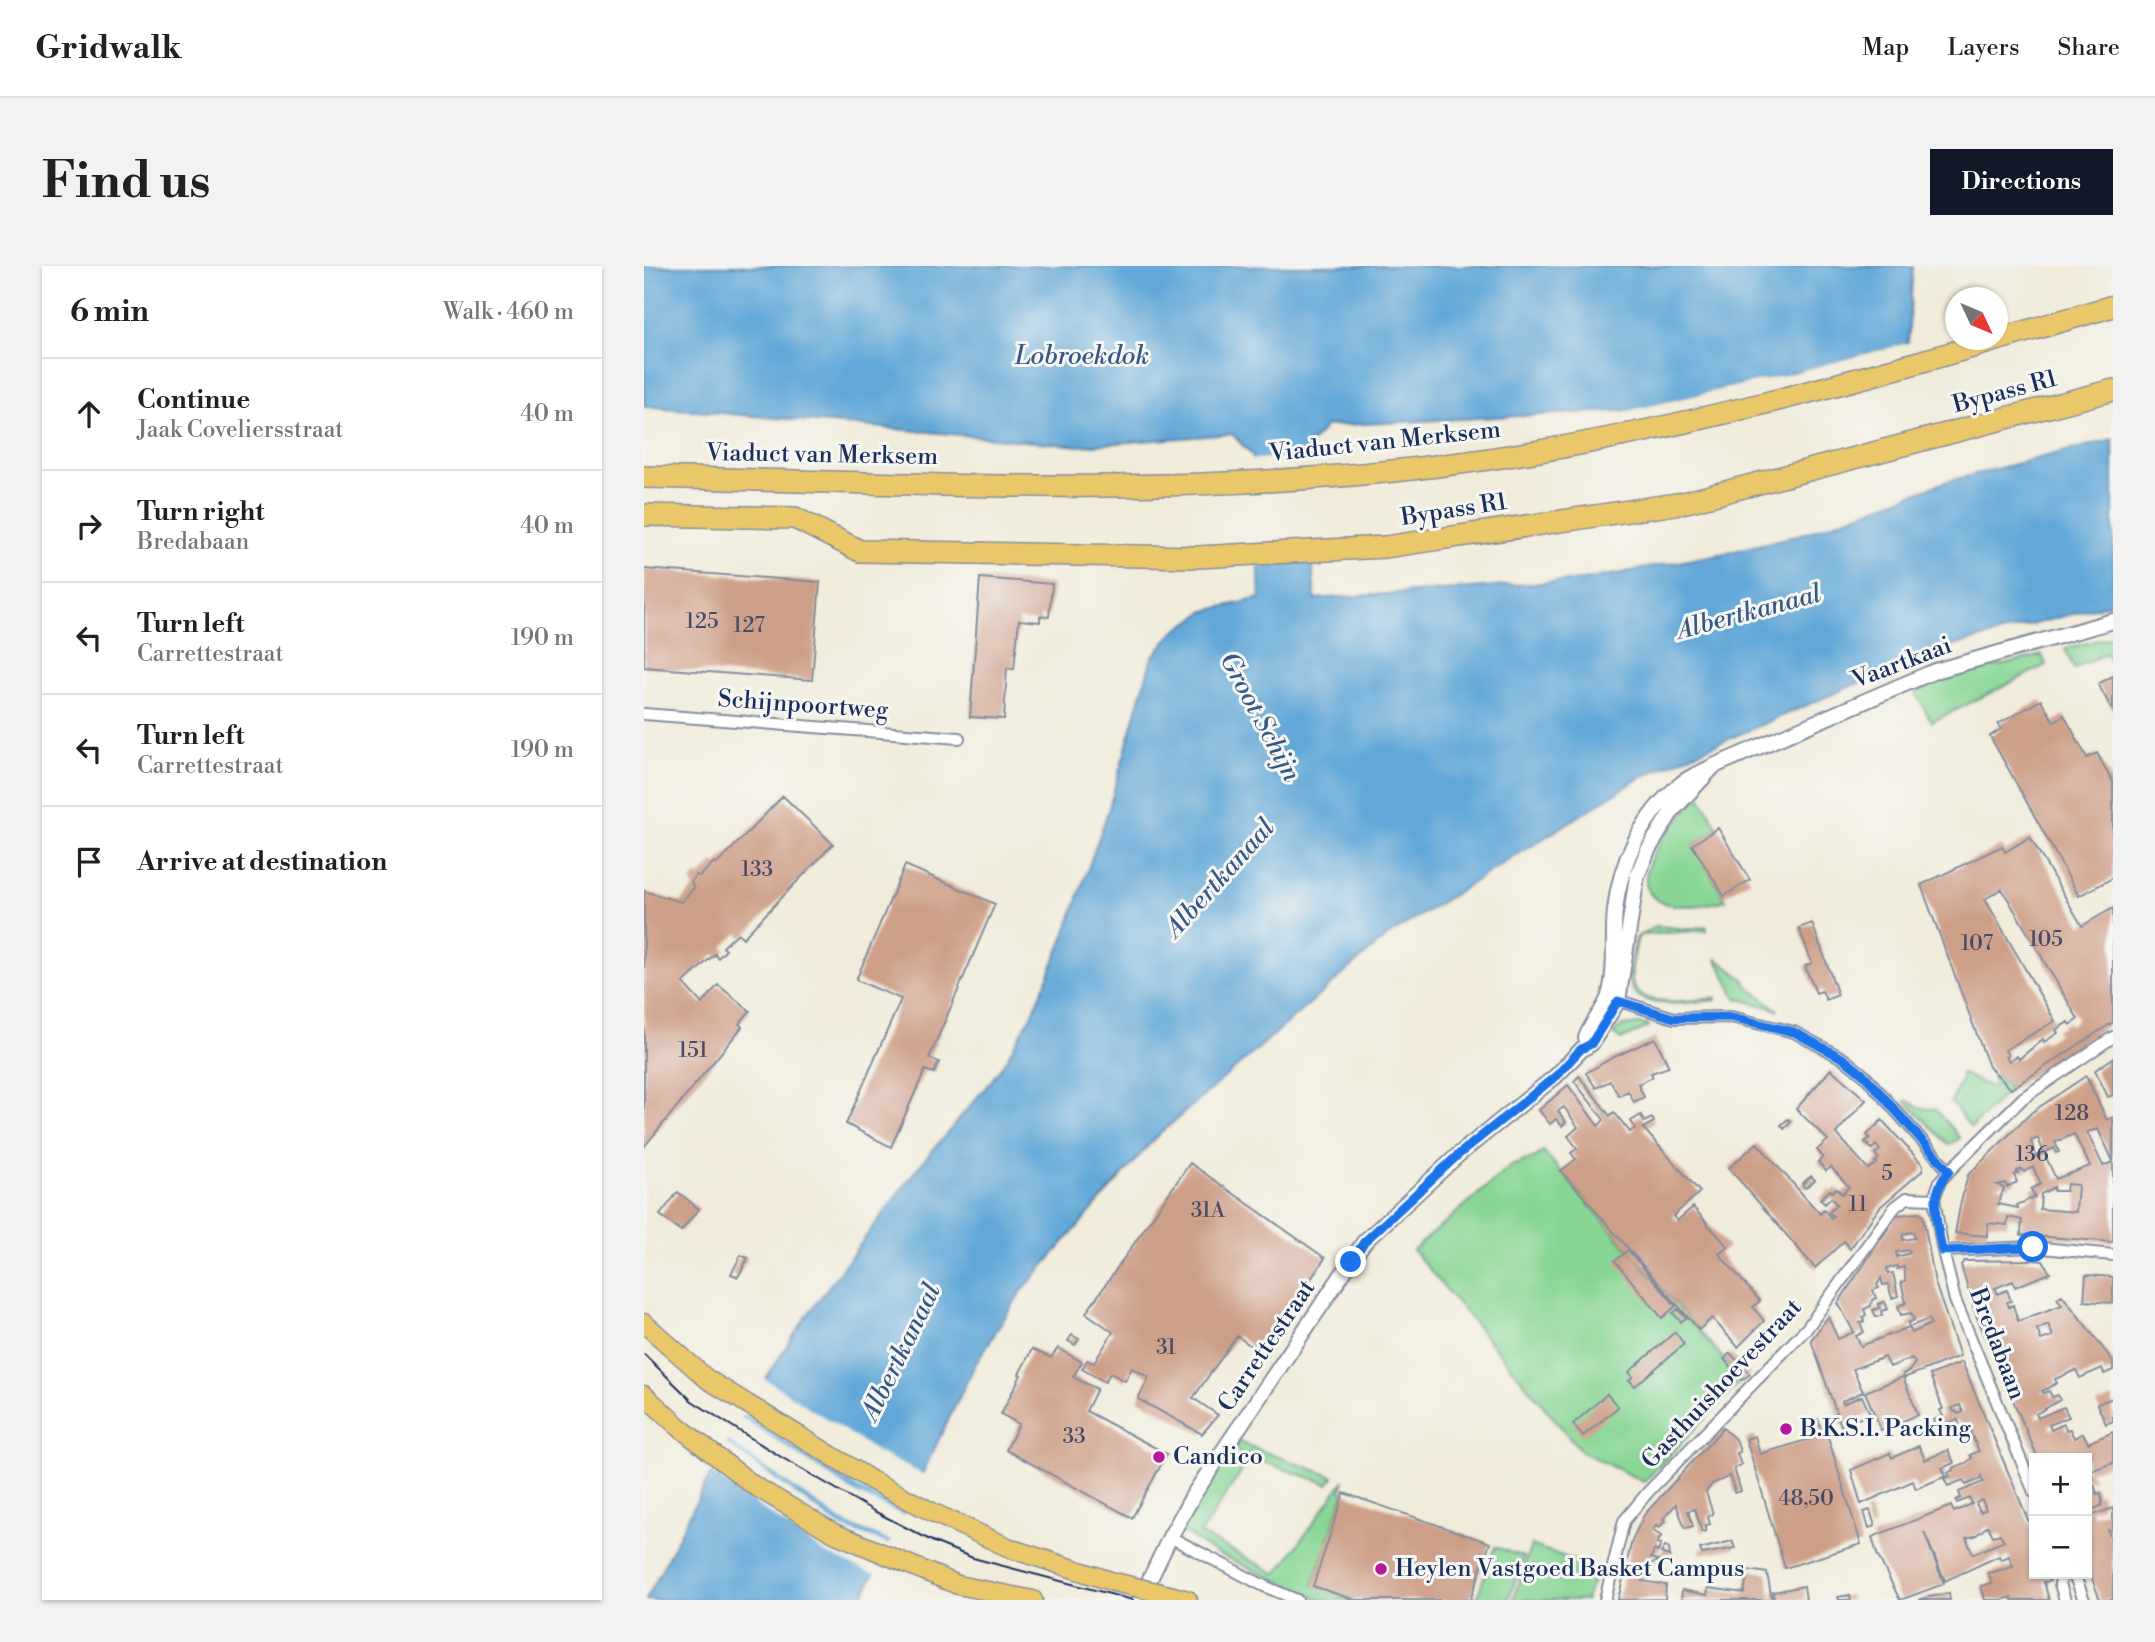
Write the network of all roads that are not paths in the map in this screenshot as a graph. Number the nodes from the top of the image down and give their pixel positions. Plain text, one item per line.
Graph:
1 (2113, 306) edge
2 (2113, 390) edge
3 (644, 477) edge
4 (644, 515) edge
5 (2113, 621) edge
6 (644, 714) edge
7 (959, 738) dead end
8 (1613, 999) junction
9 (2113, 1037) edge
10 (1581, 1049) joint
11 (1949, 1171) junction
12 (1934, 1199) junction
13 (1942, 1251) junction
14 (2113, 1255) edge
15 (644, 1323) edge
16 (648, 1399) edge
17 (2029, 1480) edge
18 (1170, 1536) junction
19 (2061, 1579) edge
20 (2076, 1579) edge
21 (1032, 1600) edge
22 (1140, 1600) edge
23 (1188, 1600) edge
24 (1297, 1600) edge
25 (1605, 1600) edge
26 (2065, 1600) edge
27 (2084, 1600) edge

1 - 3 highway, Viaduct van Merksem
2 - 4 highway, Bypass R1
5 - 8 street, Vaartkaai
6 - 7 street, Schijnpoortweg
8 - 10 street, Vaartkaai
8 - 11 street
9 - 11 street
10 - 18 street, Carrettestraat
11 - 12 street
12 - 13 street, Bredabaan
12 - 25 street, Gasthuishoevestraat
13 - 14 street
13 - 17 street, Bredabaan
15 - 23 main road, bridge
16 - 21 main road
18 - 22 street, Carrettestraat
18 - 24 street
19 - 26 street
20 - 27 street

